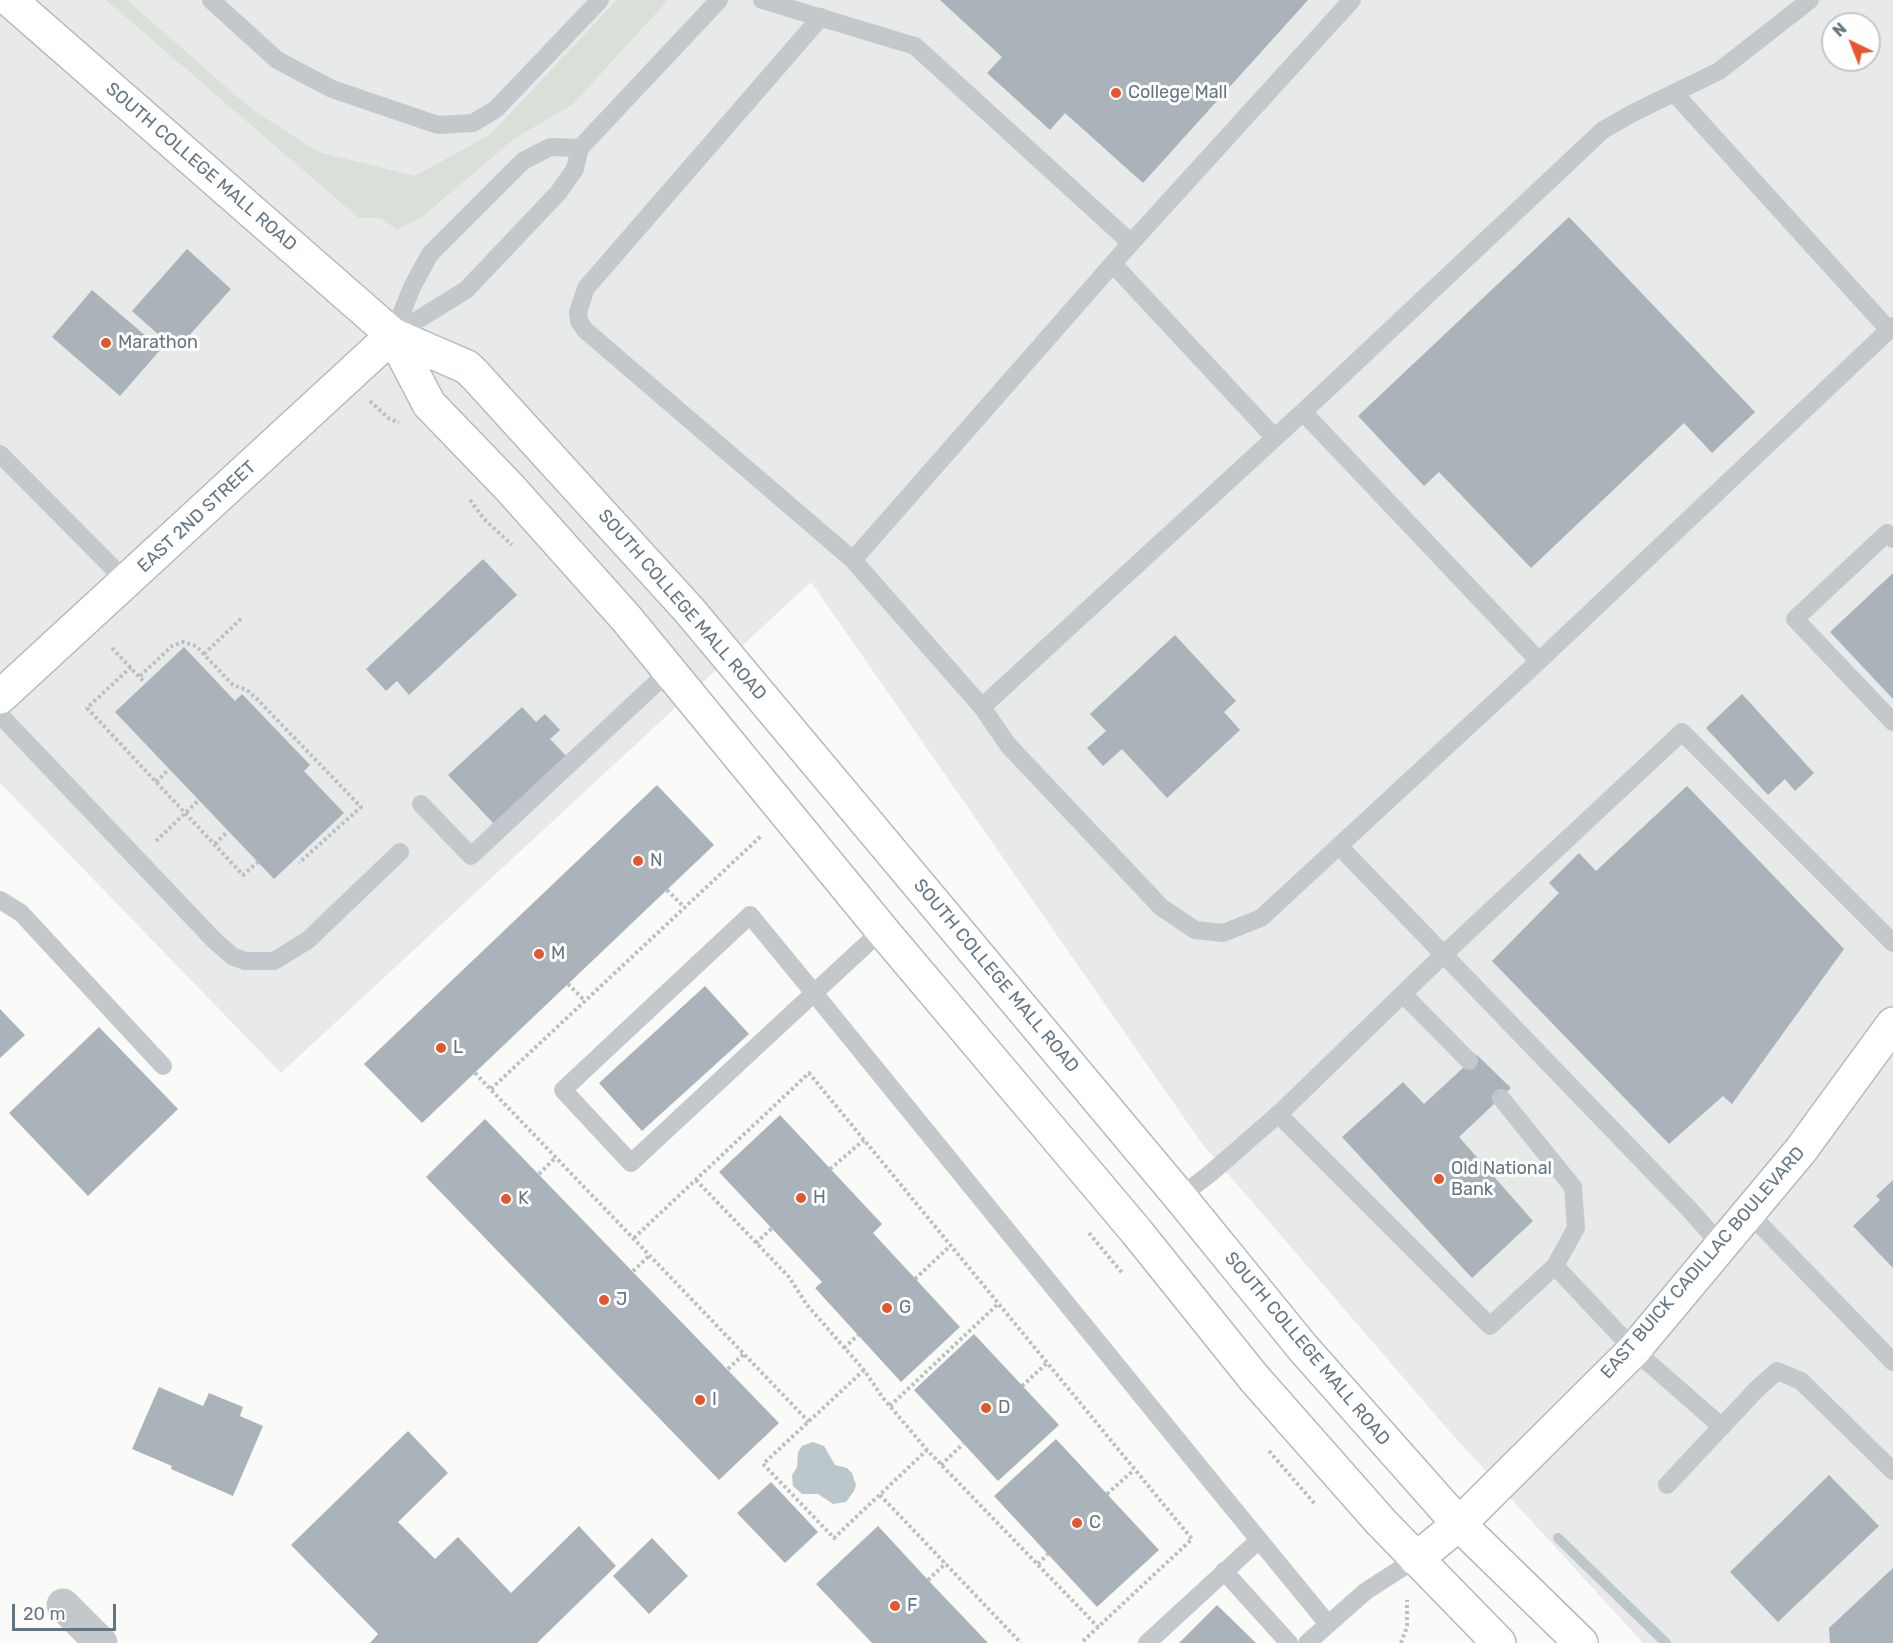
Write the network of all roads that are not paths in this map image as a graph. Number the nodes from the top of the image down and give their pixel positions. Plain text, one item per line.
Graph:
1 (10, 0) edge
2 (211, 0) edge
3 (600, 0) edge
4 (719, 0) edge
5 (762, 0) edge
6 (1352, 0) edge
7 (1810, 0) edge
8 (821, 17) junction
9 (1675, 94) junction
10 (580, 148) junction
11 (1131, 243) junction
12 (1113, 264) junction
13 (1891, 328) edge
14 (393, 335) junction
15 (1304, 412) junction
16 (1275, 438) junction
17 (0, 454) edge
18 (560, 467) junction
19 (510, 488) junction
20 (617, 530) junction
21 (1893, 539) edge
22 (853, 560) junction
23 (579, 564) junction
24 (127, 582) junction
25 (722, 650) junction
26 (1539, 661) junction
27 (669, 671) junction
28 (0, 697) edge
29 (982, 707) junction
30 (0, 715) edge
31 (1893, 722) edge
32 (420, 804) dead end
33 (1340, 848) junction
34 (400, 852) dead end
35 (0, 900) edge
36 (882, 930) junction
37 (1893, 943) edge
38 (1443, 955) junction
39 (814, 993) junction
40 (1403, 994) junction
41 (1893, 1024) edge
42 (1469, 1062) dead end
43 (162, 1066) dead end
44 (1501, 1098) dead end
45 (1278, 1114) junction
46 (1180, 1197) junction
47 (1749, 1213) junction
48 (1721, 1245) junction
49 (1555, 1266) junction
50 (1634, 1350) junction
51 (1893, 1362) edge
52 (1722, 1427) junction
53 (1893, 1471) edge
54 (1667, 1485) dead end
55 (1459, 1524) junction
56 (1259, 1540) junction
57 (1416, 1558) junction
58 (1224, 1571) junction
59 (63, 1605) dead end
60 (1328, 1624) junction
61 (101, 1643) edge
62 (1147, 1643) edge
63 (1289, 1643) edge
64 (1307, 1643) edge
65 (1499, 1643) edge
66 (1581, 1643) edge

1 - 14 main road, SOUTH COLLEGE MALL ROAD
2 - 3 lane
4 - 10 lane
5 - 8 lane
6 - 11 lane
7 - 9 lane
8 - 11 lane
8 - 22 lane
9 - 13 lane
9 - 15 lane
10 - 14 lane
10 - 14 lane
11 - 12 lane
12 - 16 lane
12 - 22 lane
13 - 26 lane
14 - 18 main road, SOUTH COLLEGE MALL ROAD
14 - 19 main road, SOUTH COLLEGE MALL ROAD
14 - 24 main road, EAST 2ND STREET
15 - 16 lane
15 - 26 lane
16 - 29 lane
17 - 24 lane
18 - 19 main road
18 - 20 main road, SOUTH COLLEGE MALL ROAD
19 - 23 main road, SOUTH COLLEGE MALL ROAD
20 - 23 main road
20 - 25 main road, SOUTH COLLEGE MALL ROAD
21 - 31 lane
22 - 29 lane
23 - 27 main road, SOUTH COLLEGE MALL ROAD
24 - 28 main road, EAST 2ND STREET
25 - 27 main road
25 - 46 main road, SOUTH COLLEGE MALL ROAD
26 - 33 lane
27 - 32 lane
27 - 36 main road, SOUTH COLLEGE MALL ROAD
29 - 33 lane
30 - 34 lane
33 - 38 lane
35 - 43 lane
36 - 39 lane
36 - 57 main road, SOUTH COLLEGE MALL ROAD
37 - 38 lane
38 - 40 lane
38 - 48 lane
39 - 39 lane
39 - 56 lane
40 - 42 lane
40 - 45 lane
41 - 47 main road, EAST BUICK CADILLAC BOULEVARD
44 - 49 lane
45 - 46 lane
45 - 49 lane
46 - 55 main road, SOUTH COLLEGE MALL ROAD
47 - 48 main road, EAST BUICK CADILLAC BOULEVARD
47 - 51 lane
48 - 50 main road, EAST BUICK CADILLAC BOULEVARD
49 - 50 lane
50 - 52 lane
50 - 55 main road, EAST BUICK CADILLAC BOULEVARD
52 - 53 lane
52 - 54 lane
55 - 57 main road, EAST BUICK CADILLAC BOULEVARD
55 - 66 main road, SOUTH COLLEGE MALL ROAD
56 - 58 lane
56 - 60 lane
57 - 60 lane
57 - 65 main road, SOUTH COLLEGE MALL ROAD
58 - 62 lane
58 - 63 lane
59 - 61 street
60 - 64 lane

